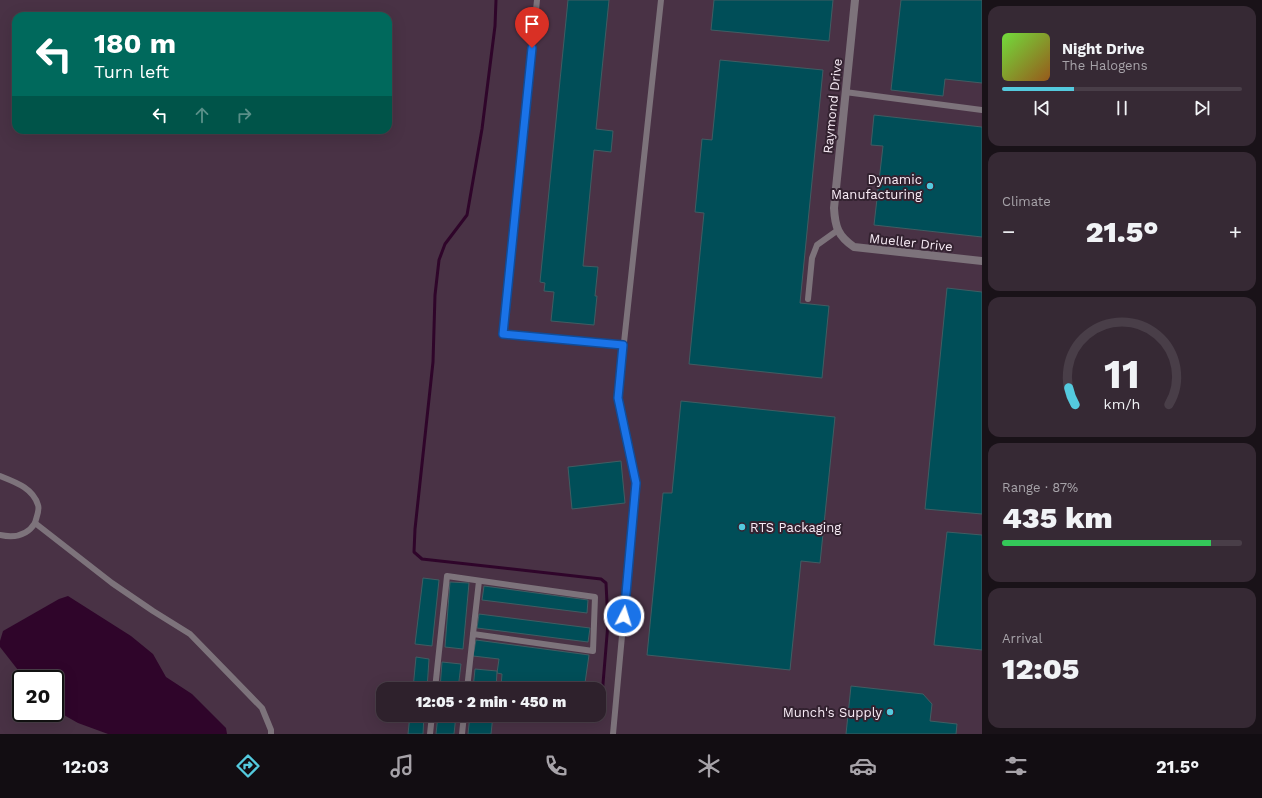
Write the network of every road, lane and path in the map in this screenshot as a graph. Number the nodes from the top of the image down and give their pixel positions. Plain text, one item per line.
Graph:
1 (537, 0) edge
2 (660, 0) edge
3 (855, 0) edge
4 (846, 92) junction
5 (982, 110) edge
6 (840, 234) junction
7 (982, 261) edge
8 (808, 299) dead end
9 (623, 345) junction
10 (0, 476) edge
11 (35, 524) junction
12 (0, 535) edge
13 (479, 581) junction
14 (473, 634) junction
15 (436, 682) edge
16 (468, 682) edge
17 (431, 722) edge
18 (463, 722) edge
19 (271, 734) edge
20 (430, 734) edge
21 (462, 734) edge
22 (613, 734) edge

1 - 9 lane
2 - 9 lane
3 - 4 street, Raymond Drive
4 - 5 lane
4 - 6 street, Raymond Drive
6 - 7 street, Mueller Drive
6 - 8 lane
9 - 22 lane
10 - 11 lane
11 - 12 lane
11 - 19 lane
13 - 14 lane
13 - 14 lane
13 - 15 lane
14 - 16 lane
17 - 20 lane
18 - 21 lane

